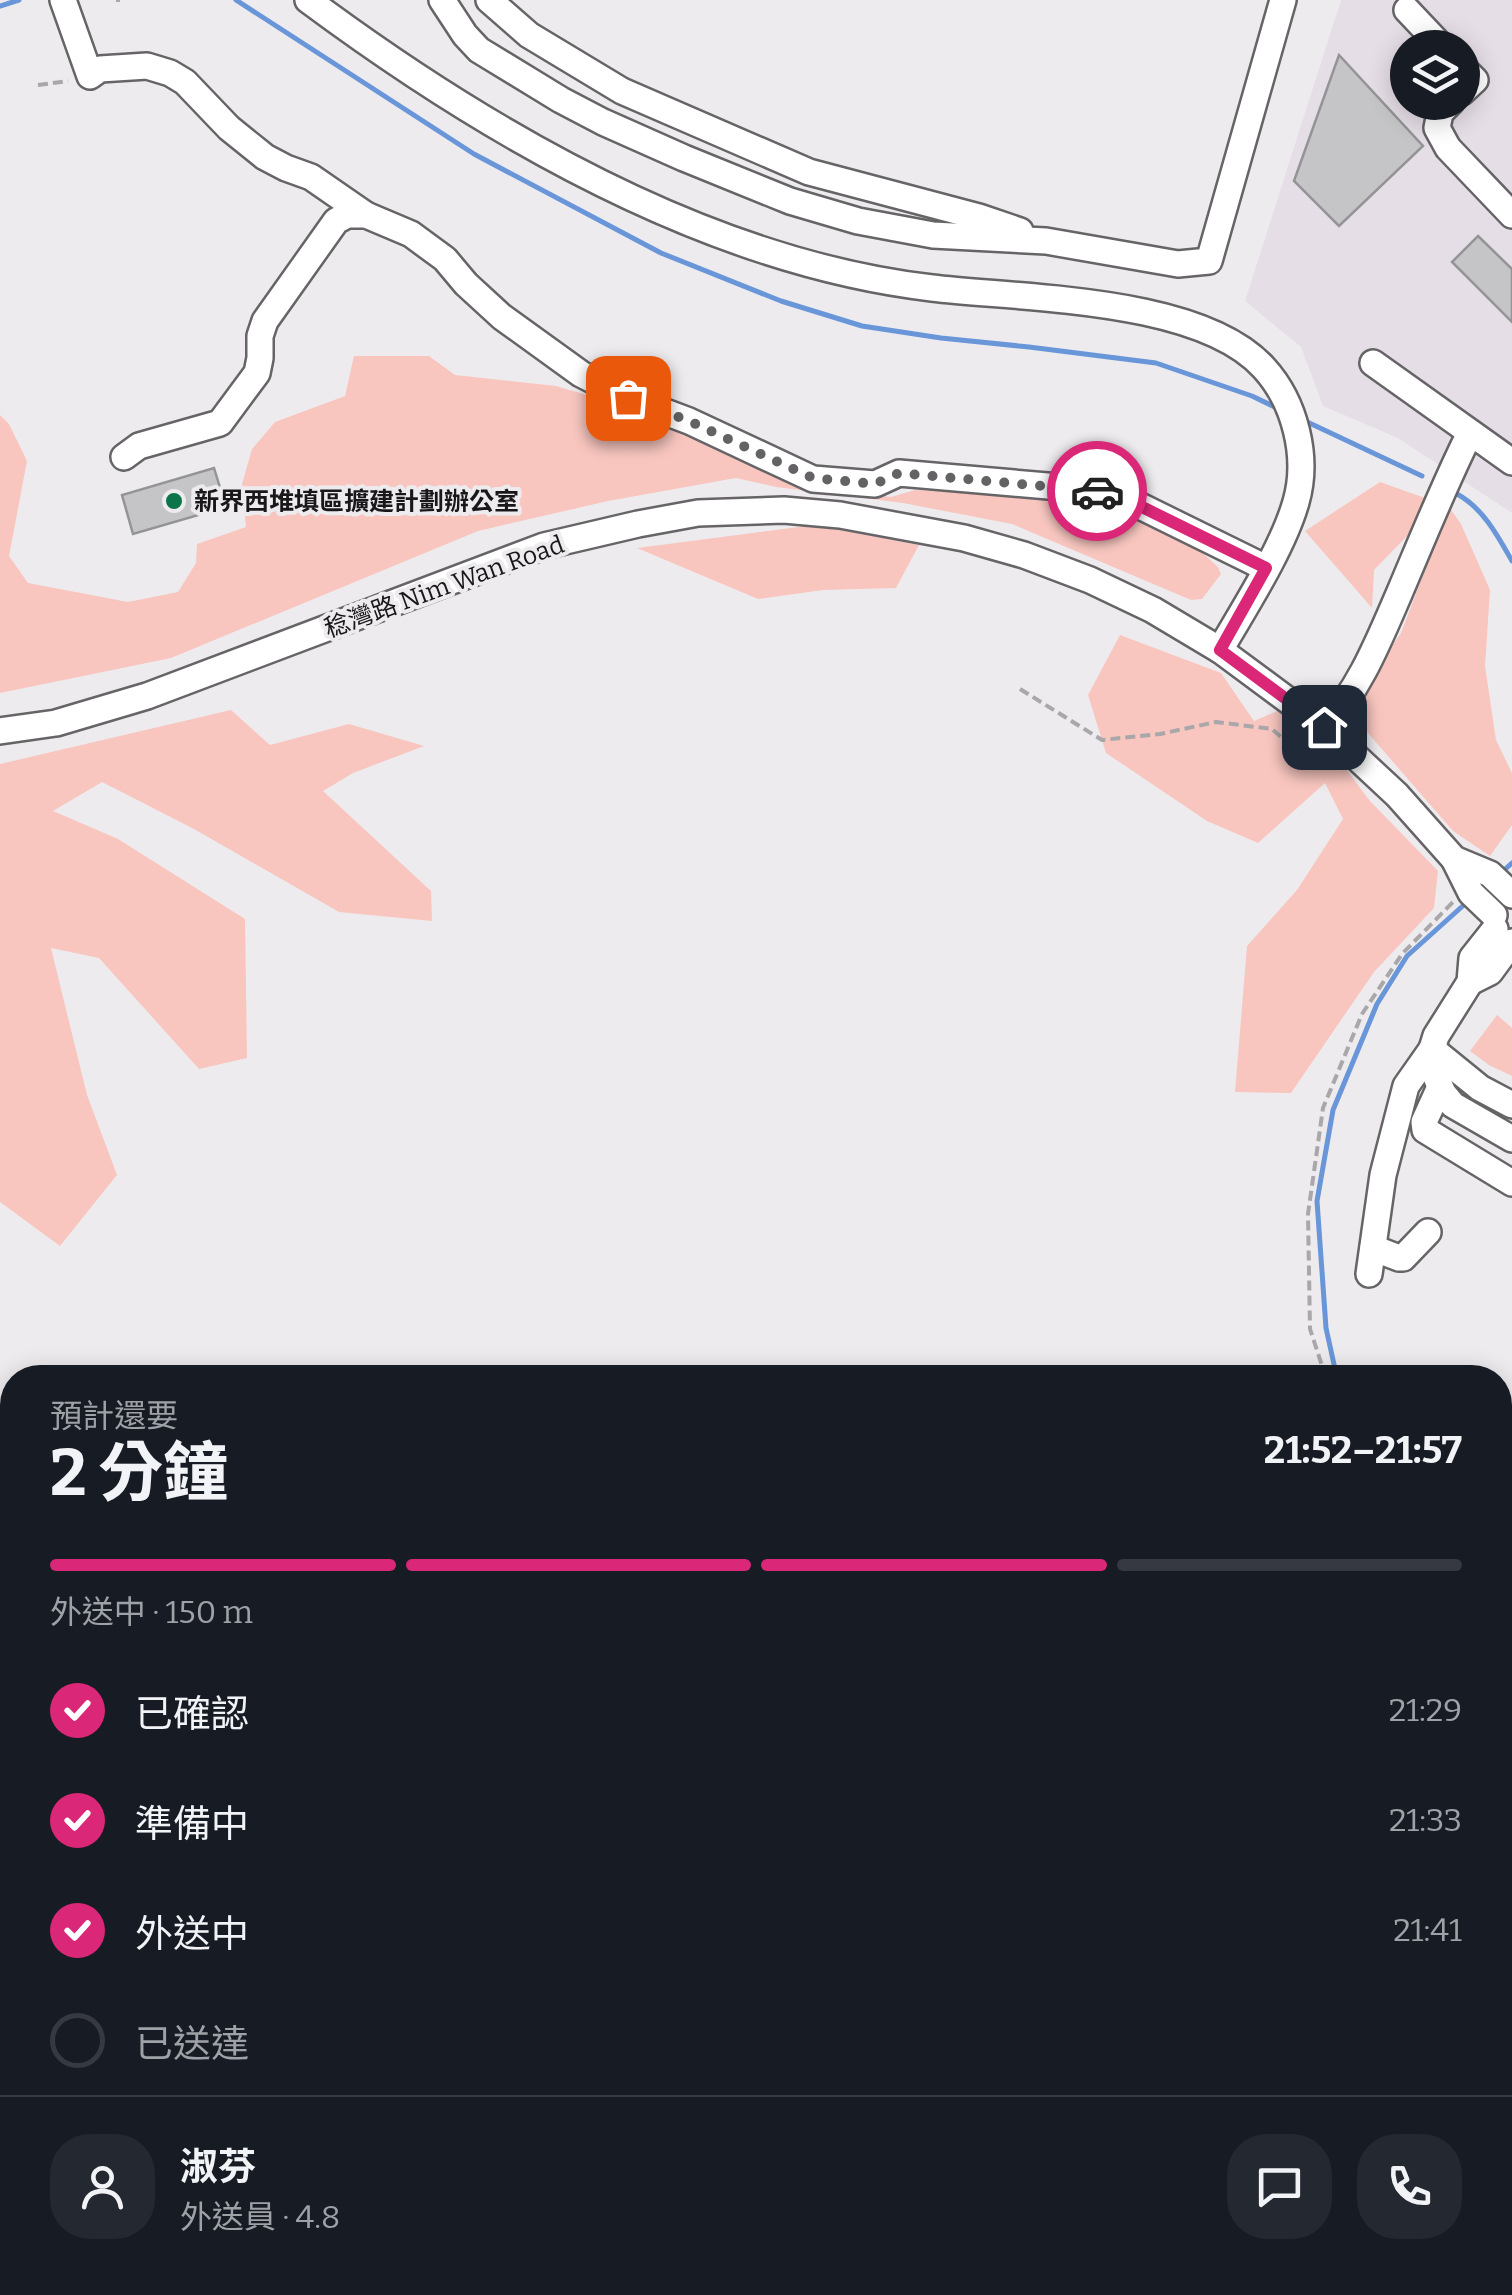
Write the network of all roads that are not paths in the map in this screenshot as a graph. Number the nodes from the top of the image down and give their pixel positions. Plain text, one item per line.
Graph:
1 (308, 0) edge
2 (442, 0) edge
3 (489, 0) edge
4 (1283, 0) edge
5 (65, 5) edge
6 (1407, 10) dead end
7 (1426, 30) edge
8 (1439, 120) edge
9 (366, 215) junction
10 (1512, 215) edge
11 (1046, 241) junction
12 (1372, 363) dead end
13 (1470, 432) junction
14 (124, 457) dead end
15 (1512, 462) edge
16 (1266, 568) junction
17 (1220, 650) junction
18 (1324, 727) junction
19 (0, 731) edge
20 (1506, 920) edge
21 (1432, 1049) junction
22 (1440, 1087) junction
23 (1512, 1105) edge
24 (1512, 1139) edge
25 (1512, 1183) edge
26 (1428, 1232) dead end

1 - 16 street
2 - 11 street
3 - 11 street
4 - 11 street
5 - 9 street
6 - 7 street
8 - 10 street
9 - 14 street
9 - 16 street
12 - 13 street
13 - 15 street
13 - 18 street
16 - 17 street
17 - 18 street, 稔灣路 Nim Wan Road
17 - 19 street, 稔灣路 Nim Wan Road
18 - 20 street, 稔灣路 Nim Wan Road
20 - 21 street
21 - 22 street
21 - 23 street
21 - 26 street
22 - 24 street
22 - 25 street

